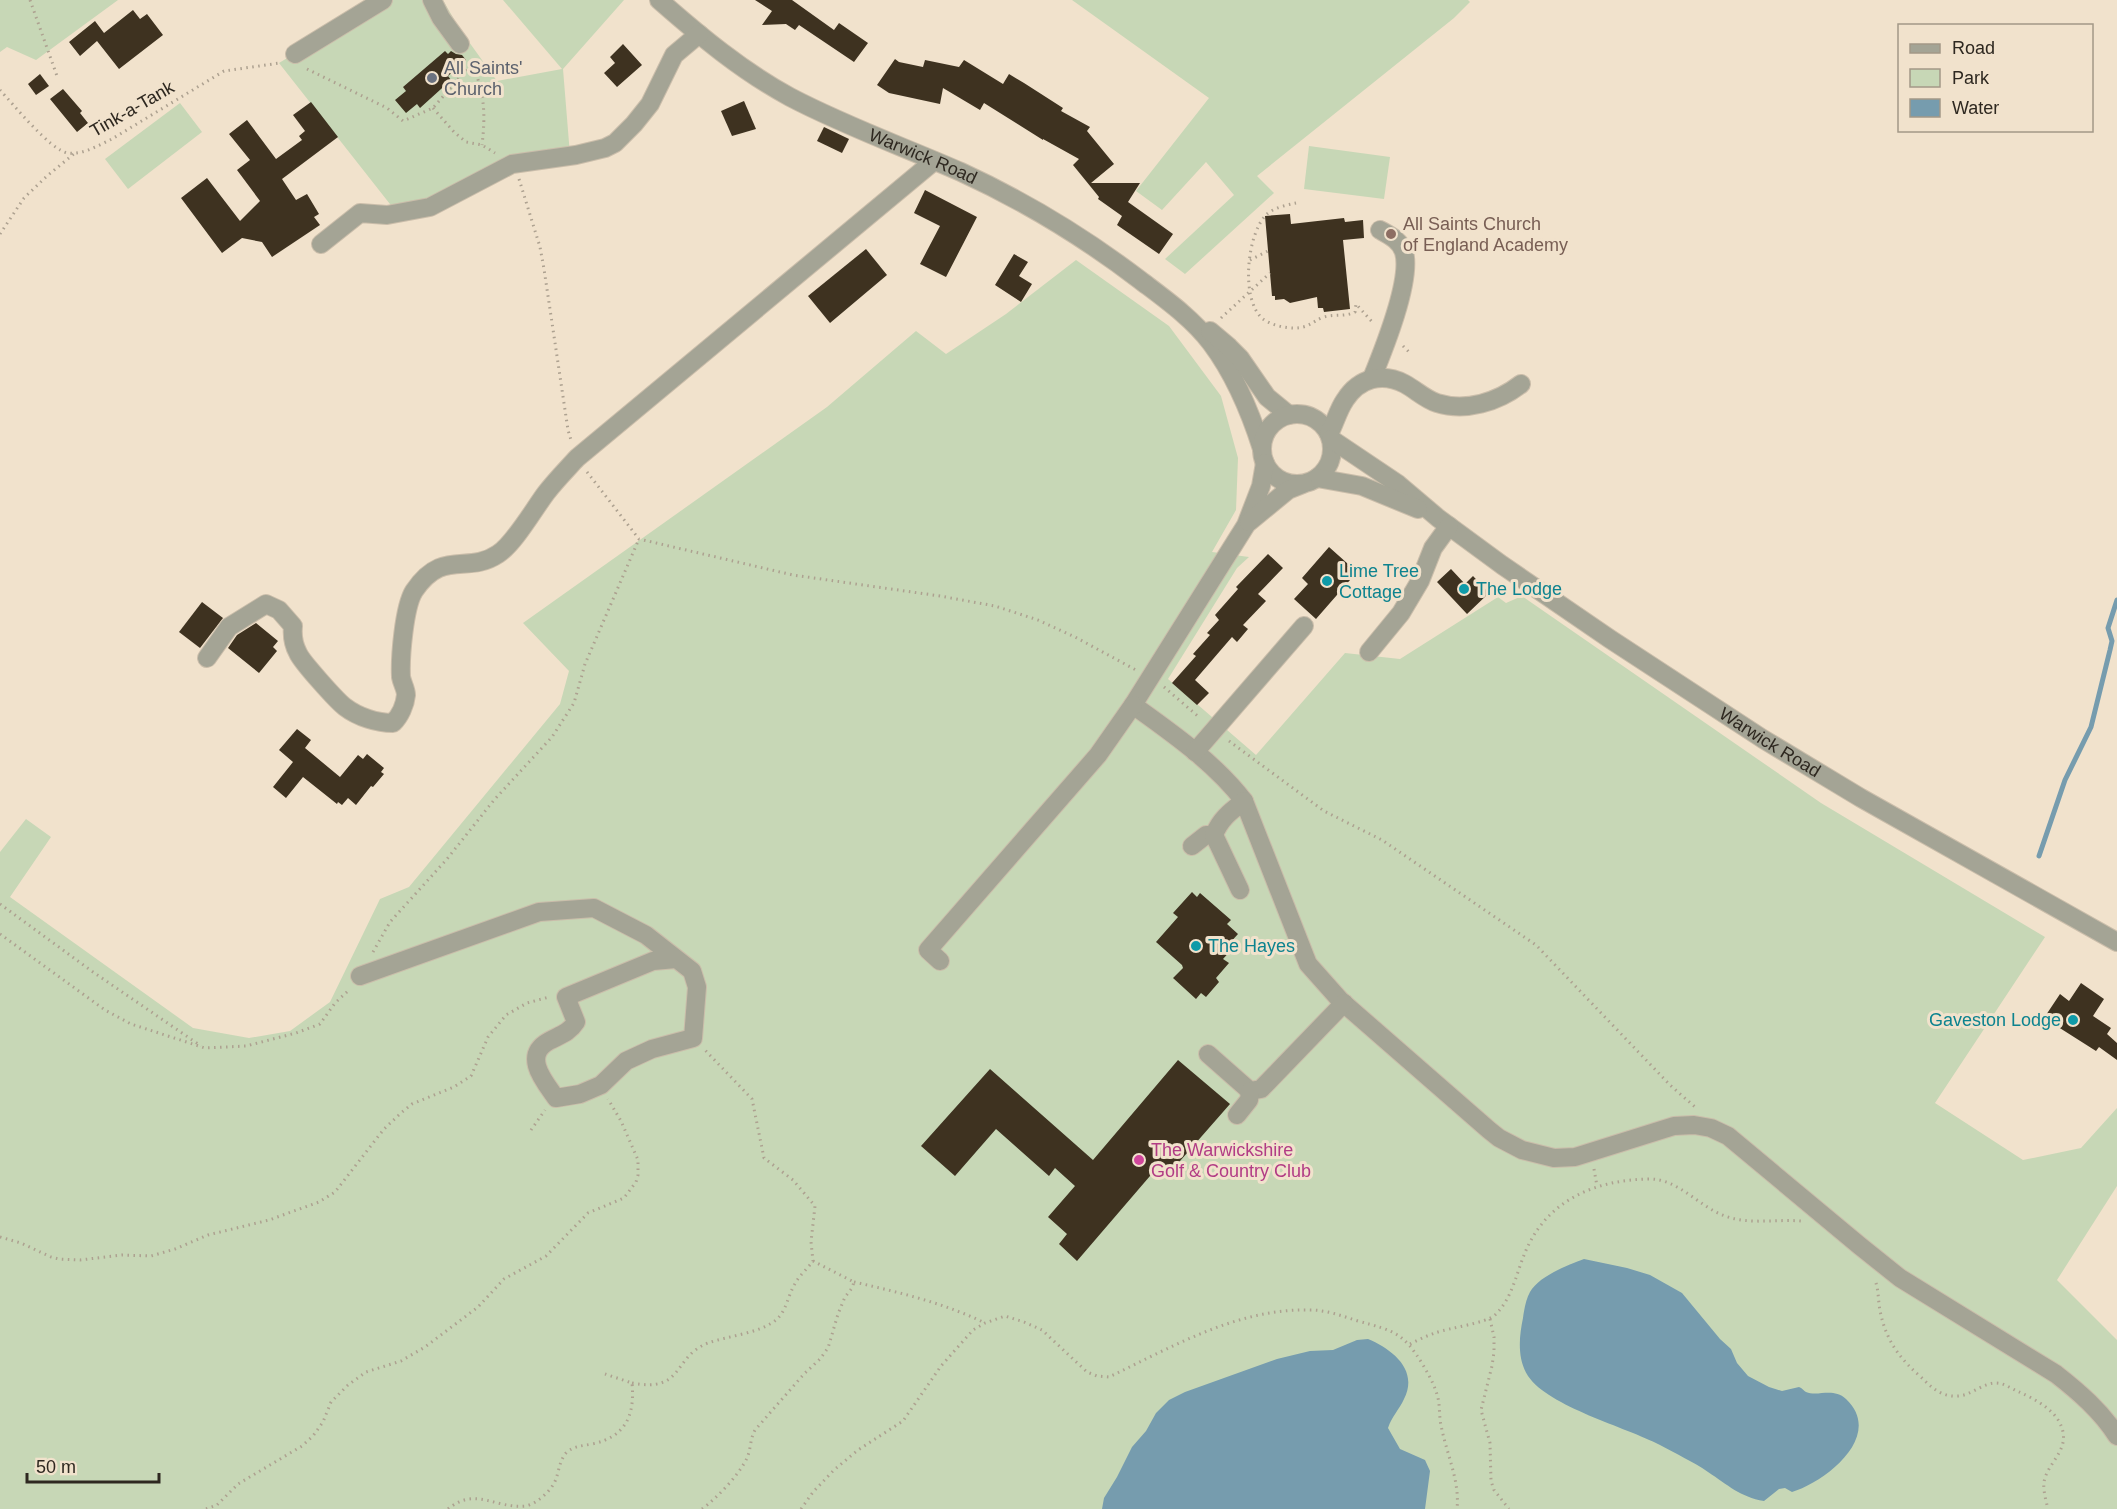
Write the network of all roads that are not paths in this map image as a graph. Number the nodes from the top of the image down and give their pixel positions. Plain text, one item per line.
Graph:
1 (383, 0) edge
2 (432, 0) edge
3 (659, 0) edge
4 (699, 34) junction
5 (460, 44) road end
6 (292, 57) road end
7 (934, 161) junction
8 (1380, 230) dead end
9 (321, 244) dead end
10 (1185, 316) junction
11 (1372, 378) junction
12 (1521, 384) dead end
13 (1345, 400) junction
14 (1296, 414) junction
15 (1330, 436) junction
16 (1264, 456) junction
17 (1310, 481) junction
18 (1444, 522) junction
19 (1246, 525) junction
20 (1304, 626) dead end
21 (1369, 652) dead end
22 (207, 658) dead end
23 (1133, 705) junction
24 (1194, 752) junction
25 (1244, 801) junction
26 (1214, 835) junction
27 (1192, 846) dead end
28 (1239, 890) dead end
29 (2117, 942) edge
30 (676, 959) junction
31 (940, 961) dead end
32 (360, 976) road end
33 (1344, 1003) junction
34 (1208, 1054) dead end
35 (1250, 1091) junction
36 (1237, 1114) dead end
37 (2117, 1436) edge

1 - 6 street
2 - 5 street
3 - 4 street, Warwick Road
4 - 7 street, Warwick Road
4 - 9 street
7 - 10 street, Warwick Road
7 - 22 street
8 - 11 street
10 - 14 street, Warwick Road
10 - 16 street, Warwick Road
11 - 12 street
11 - 13 street
13 - 14 street
13 - 15 street
14 - 15 street
14 - 16 street
15 - 17 street
15 - 18 street, Warwick Road
16 - 17 street
16 - 19 street
17 - 18 street, Warwick Road
17 - 19 street
18 - 21 street
18 - 29 street, Warwick Road
19 - 23 street
20 - 24 street
23 - 24 street
23 - 31 street
24 - 25 street
25 - 26 street
25 - 33 street
26 - 27 street
26 - 28 street
30 - 30 street
30 - 32 street
33 - 35 street
33 - 37 street
34 - 35 street
35 - 36 street

